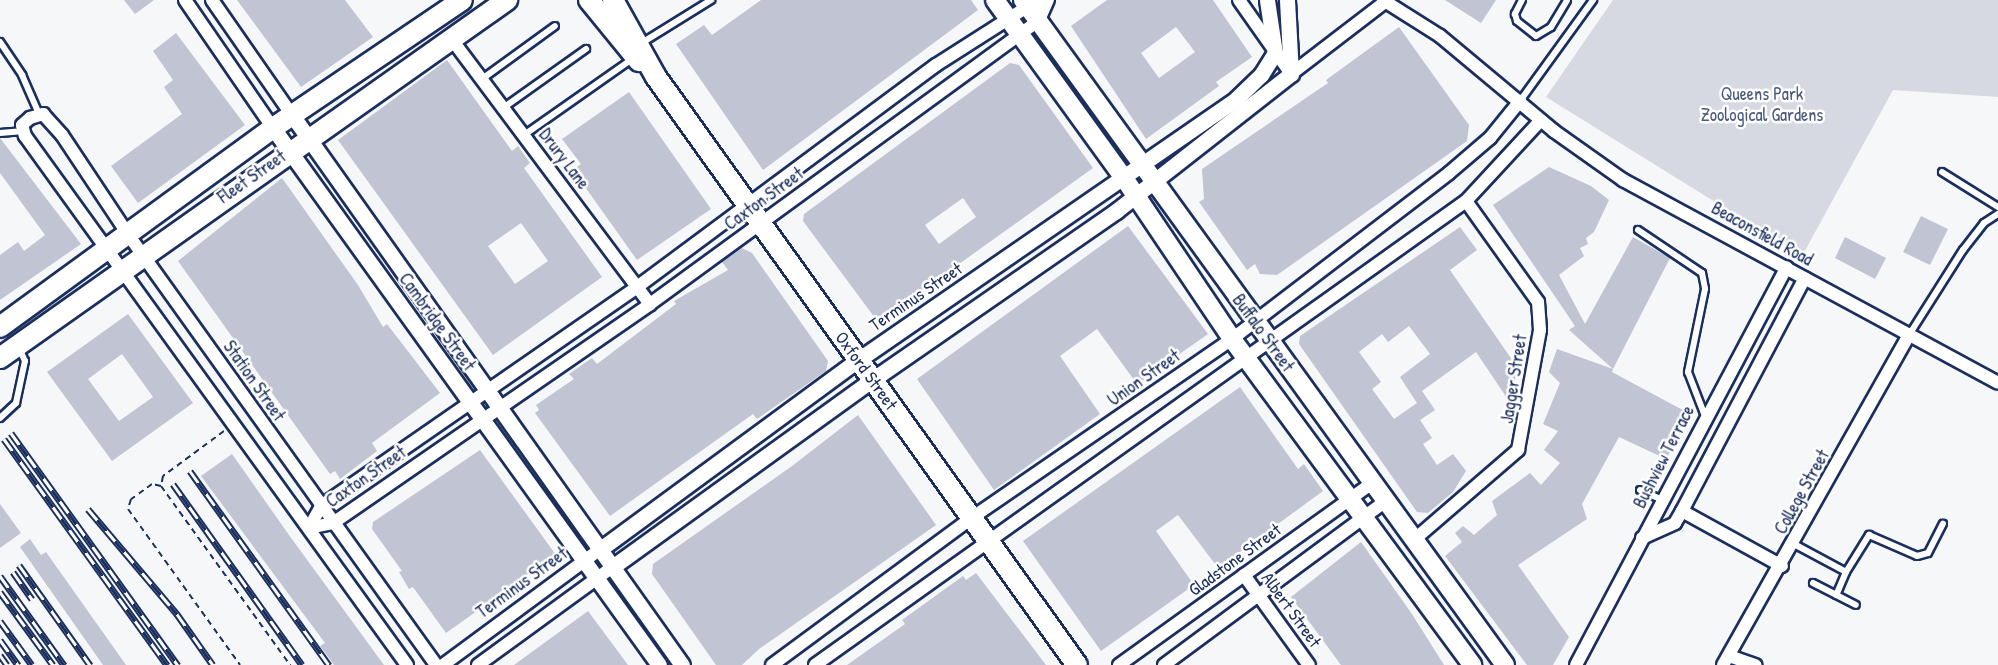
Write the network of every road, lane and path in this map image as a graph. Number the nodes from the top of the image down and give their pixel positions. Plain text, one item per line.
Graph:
1 (185, 0) edge
2 (212, 0) edge
3 (462, 0) edge
4 (507, 0) edge
5 (588, 0) edge
6 (613, 0) edge
7 (711, 0) edge
8 (995, 0) edge
9 (1048, 0) edge
10 (1239, 0) edge
11 (1267, 0) edge
12 (1287, 0) edge
13 (1384, 0) edge
14 (1522, 0) edge
15 (1567, 0) edge
16 (1593, 0) edge
17 (1029, 2) edge
18 (1007, 18) junction
19 (1039, 20) junction
20 (555, 26) dead end
21 (1019, 34) junction
22 (450, 37) junction
23 (0, 42) edge
24 (586, 49) dead end
25 (637, 51) junction
26 (1275, 53) junction
27 (1291, 74) junction
28 (482, 79) junction
29 (1520, 101) junction
30 (503, 108) junction
31 (43, 115) junction
32 (292, 115) junction
33 (1541, 120) junction
34 (273, 128) junction
35 (21, 130) junction
36 (0, 133) edge
37 (524, 135) junction
38 (307, 138) junction
39 (290, 151) junction
40 (1145, 164) junction
41 (1942, 172) dead end
42 (1124, 178) junction
43 (1156, 180) junction
44 (1136, 196) junction
45 (1466, 201) junction
46 (746, 204) junction
47 (1998, 207) edge
48 (1998, 214) edge
49 (1990, 218) junction
50 (1998, 222) edge
51 (760, 224) junction
52 (1638, 230) dead end
53 (127, 233) junction
54 (107, 247) junction
55 (142, 254) junction
56 (1787, 267) junction
57 (122, 268) junction
58 (1805, 278) junction
59 (637, 287) junction
60 (650, 304) junction
61 (1254, 322) junction
62 (1, 326) edge
63 (1909, 335) junction
64 (1232, 339) junction
65 (1269, 342) junction
66 (17, 345) junction
67 (0, 358) edge
68 (1246, 359) junction
69 (858, 360) junction
70 (872, 380) junction
71 (1998, 383) edge
72 (485, 389) junction
73 (470, 400) junction
74 (498, 406) junction
75 (1705, 416) junction
76 (0, 418) edge
77 (482, 418) junction
78 (211, 440) dead end
79 (1372, 483) junction
80 (161, 486) junction
81 (1640, 490) dead end
82 (1350, 500) junction
83 (1662, 500) junction
84 (1386, 501) junction
85 (321, 506) junction
86 (1682, 511) junction
87 (973, 517) junction
88 (1363, 519) junction
89 (333, 523) junction
90 (1943, 524) dead end
91 (309, 528) junction
92 (1416, 538) junction
93 (1642, 538) junction
94 (990, 541) junction
95 (1794, 544) junction
96 (599, 550) junction
97 (585, 561) junction
98 (1782, 566) junction
99 (611, 568) junction
100 (1846, 572) junction
101 (1244, 575) junction
102 (598, 578) junction
103 (1813, 584) dead end
104 (1259, 595) junction
105 (1836, 595) junction
106 (1856, 605) dead end
107 (1726, 660) edge
108 (240, 665) edge
109 (290, 665) edge
110 (407, 665) edge
111 (436, 665) edge
112 (443, 665) edge
113 (478, 665) edge
114 (659, 665) edge
115 (682, 665) edge
116 (772, 665) edge
117 (815, 665) edge
118 (1077, 665) edge
119 (1119, 665) edge
120 (1164, 665) edge
121 (1309, 665) edge
122 (1472, 665) edge
123 (1505, 665) edge
124 (1576, 665) edge
125 (1755, 665) edge

1 - 34 street, Cambridge Street
2 - 32 street, Cambridge Street
3 - 32 main road, Fleet Street
4 - 22 main road, Fleet Street
5 - 25 main road, Oxford Street
6 - 25 main road, Oxford Street
7 - 25 lane
8 - 18 main road, Buffalo Street
9 - 19 street
10 - 26 street
11 - 26 street
12 - 27 street
13 - 27 street
13 - 29 street, Beaconsfield Road
14 - 15 lane
16 - 29 lane
17 - 18 street, Caxton Street
17 - 19 main road, Buffalo Street
18 - 21 main road, Buffalo Street
18 - 46 street, Caxton Street
19 - 21 street, Caxton Street
19 - 40 main road, Buffalo Street
20 - 28 lane
21 - 42 main road, Buffalo Street
21 - 51 street, Caxton Street
22 - 28 street, Drury Lane
22 - 38 main road, Fleet Street
23 - 31 lane
24 - 30 lane
25 - 37 lane
25 - 46 main road, Oxford Street
26 - 27 street
26 - 40 street, Terminus Street
27 - 43 street
28 - 30 street, Drury Lane
29 - 33 street, Beaconsfield Road
29 - 61 street, Union Street
30 - 37 street, Drury Lane
31 - 35 street
31 - 53 street, Station Street
32 - 34 main road, Fleet Street
32 - 38 street, Cambridge Street
33 - 45 street
33 - 56 street, Beaconsfield Road
34 - 39 street, Cambridge Street
34 - 53 main road, Fleet Street
35 - 36 lane
35 - 54 street
37 - 59 street, Drury Lane
38 - 39 main road, Fleet Street
38 - 72 street, Cambridge Street
39 - 55 main road, Fleet Street
39 - 73 street, Cambridge Street
40 - 42 street, Terminus Street
40 - 43 main road, Buffalo Street
41 - 47 lane
42 - 44 main road, Buffalo Street
42 - 69 street, Terminus Street
43 - 44 street
43 - 61 main road, Buffalo Street
44 - 64 main road, Buffalo Street
44 - 70 street
45 - 65 street
45 - 92 street, Jagger Street
46 - 51 main road, Oxford Street
46 - 59 street, Caxton Street
48 - 49 lane
49 - 50 lane
49 - 63 lane
51 - 60 street, Caxton Street
51 - 69 main road, Oxford Street
52 - 75 lane
53 - 54 main road, Fleet Street
53 - 55 street, Station Street
54 - 57 street
54 - 62 main road, Fleet Street
55 - 57 main road, Fleet Street
55 - 85 street, Station Street
56 - 58 street, Beaconsfield Road
56 - 75 street, Bushview Terrace
57 - 66 main road, Fleet Street
57 - 91 street
58 - 63 street, Beaconsfield Road
58 - 86 street
59 - 60 street, Drury Lane
59 - 72 street, Caxton Street
60 - 74 street, Caxton Street
61 - 64 street, Union Street
61 - 65 main road, Buffalo Street
62 - 66 main road
63 - 71 street, Beaconsfield Road
63 - 95 street, College Street
64 - 68 main road, Buffalo Street
64 - 87 street, Union Street
65 - 68 street
65 - 79 main road, Buffalo Street
66 - 67 main road, Fleet Street
66 - 76 lane
68 - 82 main road, Buffalo Street
68 - 94 street
69 - 70 main road, Oxford Street
69 - 96 street, Terminus Street
70 - 87 main road, Oxford Street
70 - 99 street
72 - 73 street, Caxton Street
72 - 74 street, Cambridge Street
73 - 77 street, Cambridge Street
73 - 85 street, Caxton Street
74 - 77 street, Caxton Street
74 - 96 street, Cambridge Street
75 - 83 street, Bushview Terrace
77 - 89 street, Caxton Street
77 - 97 street, Cambridge Street
78 - 80 path
79 - 82 street, Gladstone Street
79 - 84 main road, Buffalo Street
80 - 108 path
80 - 109 path
81 - 83 lane
82 - 88 main road, Buffalo Street
82 - 101 street, Gladstone Street
83 - 93 street, Bushview Terrace
84 - 88 street
84 - 92 main road, Buffalo Street
85 - 89 street, Station Street
85 - 91 street, Caxton Street
86 - 93 street
86 - 98 street
87 - 94 main road, Oxford Street
87 - 116 street, Union Street
88 - 104 street
88 - 122 main road, Buffalo Street
89 - 91 street, Caxton Street
89 - 111 street, Station Street
90 - 100 lane
91 - 110 street
92 - 123 main road, Buffalo Street
93 - 124 street, Bushview Terrace
94 - 117 street
94 - 118 main road, Oxford Street
95 - 98 street, College Street
95 - 100 lane
96 - 97 street, Terminus Street
96 - 99 street, Cambridge Street
97 - 102 street, Cambridge Street
97 - 112 street, Terminus Street
98 - 107 street, College Street
99 - 102 street
99 - 115 street, Cambridge Street
100 - 105 lane
101 - 104 street, Albert Street
101 - 119 street, Gladstone Street
102 - 113 street
102 - 114 street, Cambridge Street
103 - 105 lane
104 - 120 street
104 - 121 street, Albert Street
105 - 106 lane
107 - 125 street

